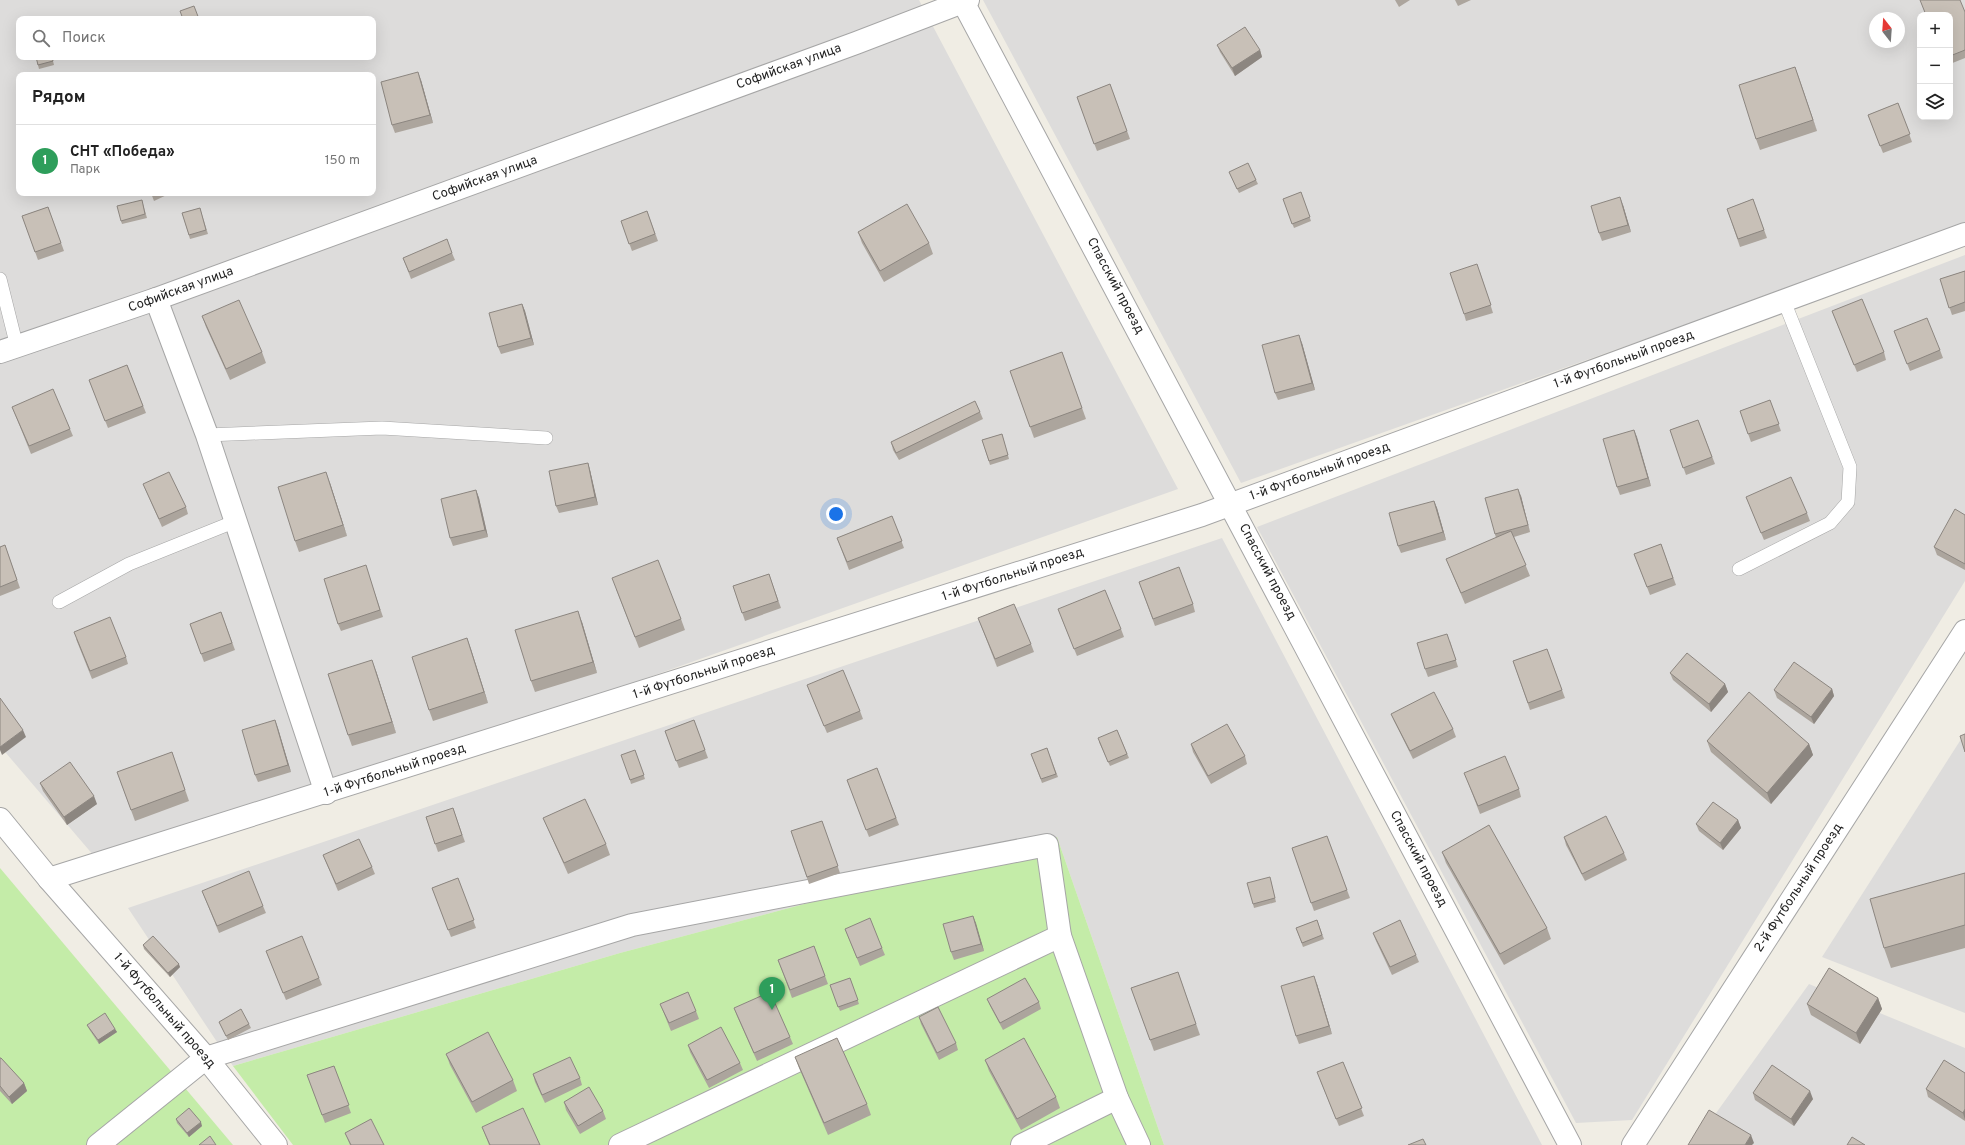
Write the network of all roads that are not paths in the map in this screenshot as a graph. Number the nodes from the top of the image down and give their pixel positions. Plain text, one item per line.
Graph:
1 (964, 1) edge
2 (1965, 234) edge
3 (0, 280) edge
4 (156, 300) junction
5 (1784, 301) junction
6 (9, 349) edge
7 (207, 435) junction
8 (546, 438) dead end
9 (1231, 505) junction
10 (236, 521) junction
11 (1739, 569) dead end
12 (59, 602) dead end
13 (1965, 630) edge
14 (326, 793) junction
15 (0, 819) edge
16 (49, 879) junction
17 (1060, 936) junction
18 (206, 1058) junction
19 (1117, 1098) junction
20 (98, 1145) edge
21 (276, 1145) edge
22 (620, 1145) edge
23 (1022, 1145) edge
24 (1139, 1145) edge
25 (1570, 1145) edge
26 (1633, 1145) edge

1 - 4 street, Софийская улица
1 - 9 street, Спасский проезд
2 - 5 street, 1-й Футбольный проезд
3 - 6 lane
4 - 6 street, Софийская улица
4 - 7 street
5 - 9 street, 1-й Футбольный проезд
5 - 11 lane
7 - 8 lane
7 - 10 street
9 - 14 street, 1-й Футбольный проезд
9 - 25 street, Спасский проезд
10 - 12 lane
10 - 14 street
13 - 26 street, 2-й Футбольный проезд
14 - 16 street, 1-й Футбольный проезд
15 - 16 street, 1-й Футбольный проезд
16 - 18 street, 1-й Футбольный проезд
17 - 18 street
17 - 19 street
17 - 22 street
18 - 20 street
18 - 21 street, 1-й Футбольный проезд
19 - 23 street
19 - 24 street

